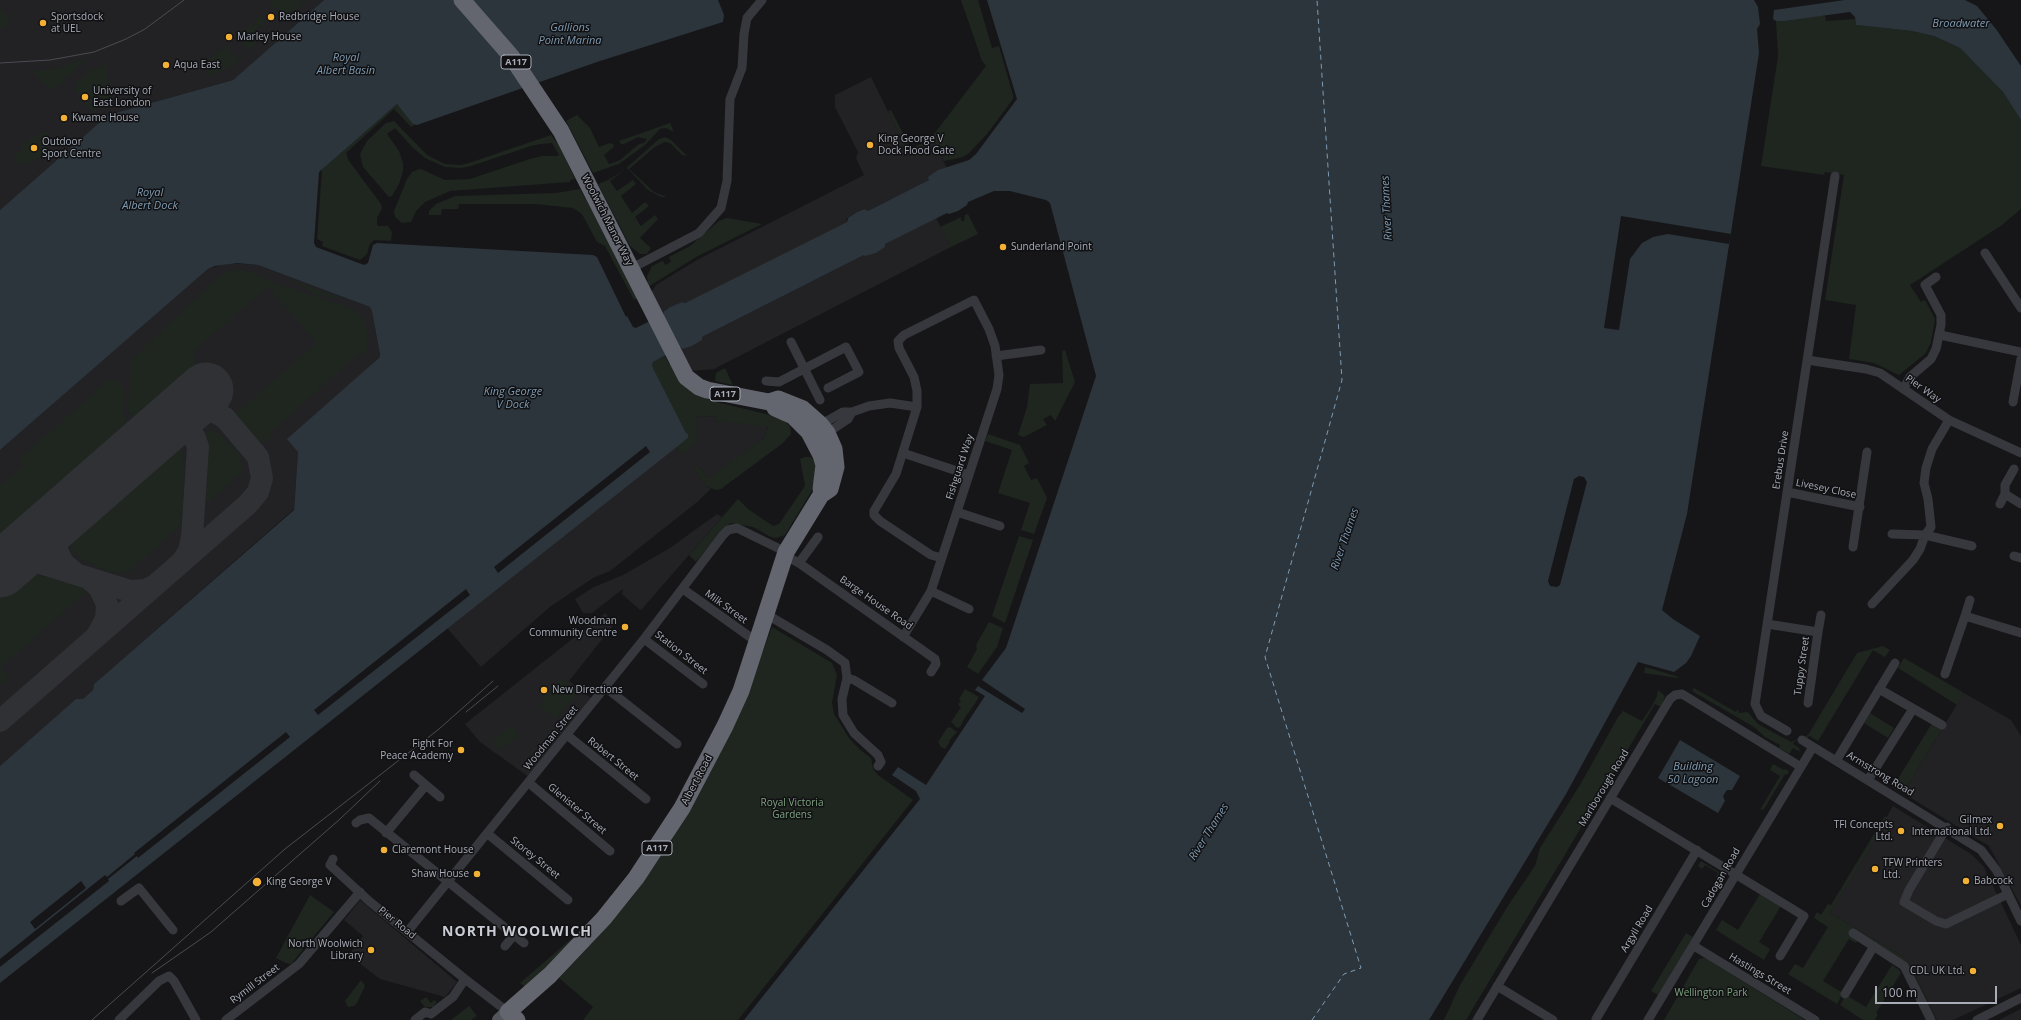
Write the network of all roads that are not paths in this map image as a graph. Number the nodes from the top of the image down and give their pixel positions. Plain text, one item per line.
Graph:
1 (462, 0) edge
2 (762, 0) edge
3 (1835, 176) dead end
4 (1985, 253) dead end
5 (632, 268) junction
6 (1936, 277) dead end
7 (2021, 308) edge
8 (1940, 335) junction
9 (791, 342) dead end
10 (1040, 350) dead end
11 (2021, 352) edge
12 (996, 356) junction
13 (2021, 359) edge
14 (1807, 360) junction
15 (804, 369) junction
16 (766, 381) dead end
17 (828, 388) dead end
18 (1904, 388) junction
19 (820, 400) dead end
20 (2012, 402) dead end
21 (917, 407) junction
22 (1949, 420) junction
23 (818, 433) junction
24 (1867, 452) dead end
25 (2021, 453) edge
26 (903, 454) junction
27 (2014, 469) dead end
28 (968, 477) junction
29 (1787, 492) junction
30 (2005, 494) junction
31 (821, 495) joint
32 (2000, 504) dead end
33 (2021, 504) edge
34 (1860, 507) junction
35 (957, 512) junction
36 (1000, 526) dead end
37 (1892, 534) dead end
38 (1924, 535) junction
39 (818, 537) dead end
40 (1972, 546) dead end
41 (1853, 547) dead end
42 (790, 557) junction
43 (942, 558) junction
44 (683, 589) junction
45 (931, 591) junction
46 (1970, 600) dead end
47 (1872, 604) dead end
48 (969, 609) dead end
49 (766, 614) junction
50 (1821, 614) dead end
51 (1965, 616) junction
52 (1766, 624) junction
53 (1818, 632) junction
54 (2021, 633) edge
55 (903, 637) junction
56 (644, 639) junction
57 (757, 642) junction
58 (1895, 663) dead end
59 (931, 672) dead end
60 (1945, 674) dead end
61 (847, 678) junction
62 (703, 684) dead end
63 (606, 687) junction
64 (1879, 689) junction
65 (892, 703) dead end
66 (1808, 703) dead end
67 (1913, 709) junction
68 (1942, 725) dead end
69 (1787, 731) dead end
70 (567, 735) junction
71 (1802, 740) dead end
72 (677, 744) dead end
73 (1813, 747) junction
74 (1836, 761) junction
75 (878, 766) dead end
76 (1801, 767) junction
77 (414, 775) dead end
78 (1868, 780) junction
79 (528, 783) junction
80 (426, 785) junction
81 (440, 797) dead end
82 (1610, 798) junction
83 (646, 799) dead end
84 (356, 823) dead end
85 (1946, 827) junction
86 (386, 833) junction
87 (488, 834) junction
88 (1697, 850) junction
89 (610, 851) dead end
90 (332, 862) dead end
91 (1736, 874) junction
92 (447, 882) junction
93 (360, 892) junction
94 (2008, 894) junction
95 (568, 900) dead end
96 (121, 901) dead end
97 (2021, 921) edge
98 (173, 930) dead end
99 (408, 931) junction
100 (1853, 933) dead end
101 (514, 935) junction
102 (524, 943) dead end
103 (505, 946) dead end
104 (1694, 946) junction
105 (1874, 946) junction
106 (1780, 956) dead end
107 (465, 980) junction
108 (1497, 986) junction
109 (1845, 994) dead end
110 (2021, 998) edge
111 (508, 1017) edge
112 (1596, 1019) dead end
113 (119, 1020) edge
114 (196, 1020) edge
115 (226, 1020) edge
116 (415, 1020) edge
117 (1477, 1020) edge
118 (1553, 1020) edge
119 (1648, 1020) edge
120 (1816, 1020) edge
121 (1931, 1020) edge
122 (1977, 1020) edge

1 - 5 highway, Woolwich Manor Way / A117
2 - 5 street
3 - 14 street, Erebus Drive
4 - 7 street
5 - 23 highway, Woolwich Manor Way / A117
6 - 8 street
8 - 11 street
8 - 18 street
9 - 15 street
10 - 12 street
12 - 21 street, Fishguard Way
12 - 28 street, Fishguard Way
13 - 20 street
14 - 18 street, Pier Way
14 - 29 street, Erebus Drive
15 - 16 street
15 - 17 street
15 - 19 street
18 - 22 street, Pier Way
21 - 23 street
21 - 26 street, Fishguard Way
22 - 25 street, Pier Way
22 - 38 street
23 - 31 highway, Woolwich Manor Way / A117
24 - 34 street, Livesey Close
26 - 28 street
26 - 43 street, Fishguard Way
27 - 30 street
28 - 35 street, Fishguard Way
29 - 34 street, Livesey Close
29 - 52 street, Erebus Drive
30 - 32 street
30 - 33 street
31 - 42 highway, Albert Road / A117
34 - 41 street, Livesey Close
35 - 36 street
35 - 43 street, Fishguard Way
37 - 38 street
38 - 40 street
38 - 47 street
39 - 42 street
42 - 44 street, Woodman Street
42 - 49 highway, Albert Road / A117
42 - 55 street, Barge House Road
43 - 45 street, Fishguard Way
44 - 56 street, Woodman Street
44 - 57 street, Milk Street
45 - 48 street
45 - 55 street, Fishguard Way
46 - 51 street
49 - 57 highway, Albert Road / A117
49 - 61 street
50 - 53 street, Tuppy Street
51 - 54 street
51 - 60 street
52 - 53 street, Tuppy Street
52 - 69 street, Erebus Drive
53 - 66 street, Tuppy Street
55 - 59 street, Barge House Road
56 - 62 street, Station Street
56 - 63 street, Woodman Street
57 - 111 highway, Albert Road / A117
58 - 64 street
61 - 65 street
61 - 75 street
63 - 70 street, Woodman Street
63 - 72 street
64 - 67 street
64 - 74 street
67 - 68 street
67 - 78 street
70 - 79 street, Woodman Street
70 - 83 street, Robert Street
71 - 73 street, Armstrong Road
73 - 74 street, Armstrong Road
73 - 76 street, Cadogan Road
74 - 78 street, Armstrong Road
76 - 82 street, Marlborough Road
76 - 91 street, Cadogan Road
77 - 80 street
78 - 85 street, Armstrong Road
79 - 87 street, Woodman Street
79 - 89 street, Glenister Street
80 - 81 street
80 - 86 street
82 - 88 street
82 - 108 street, Marlborough Road
84 - 86 street
85 - 94 street, Armstrong Road
85 - 94 street
86 - 92 street
87 - 92 street, Woodman Street
87 - 95 street, Storey Street
88 - 91 street
88 - 112 street, Argyll Road
90 - 93 street, Pier Road
91 - 104 street, Cadogan Road
91 - 106 street
92 - 99 street, Woodman Street
92 - 101 street
93 - 99 street, Pier Road
93 - 115 street, Rymill Street
94 - 97 street, Armstrong Road
96 - 98 street
99 - 107 street, Pier Road
100 - 105 street
101 - 102 street
101 - 103 street
104 - 119 street, Cadogan Road
104 - 120 street, Hastings Street
105 - 109 street
105 - 121 street
107 - 111 street, Pier Road
107 - 116 street
108 - 117 street, Marlborough Road
108 - 118 street
110 - 122 street
113 - 114 street

